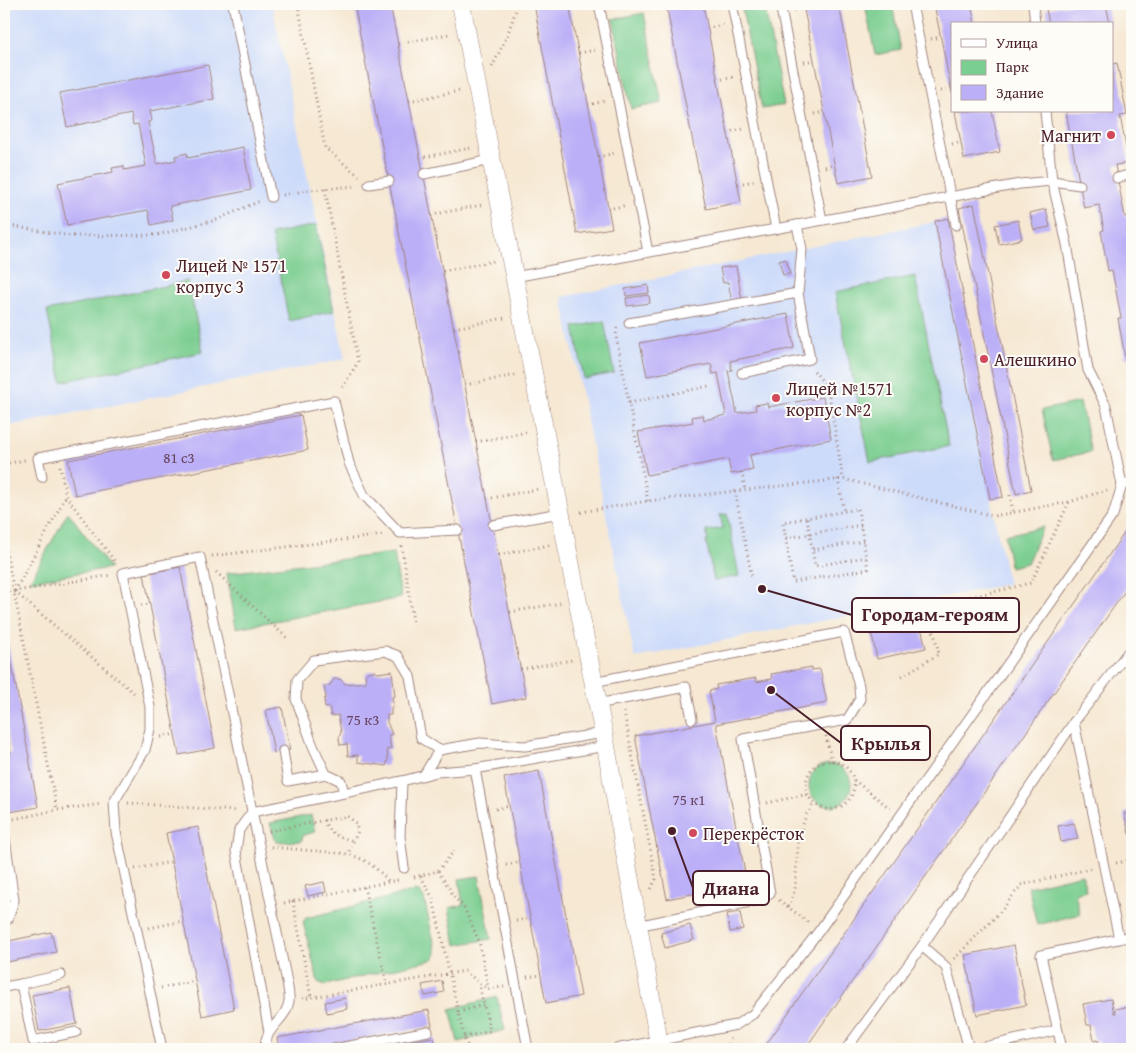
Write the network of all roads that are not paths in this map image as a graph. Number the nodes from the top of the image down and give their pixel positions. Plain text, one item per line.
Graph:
1 (233, 4) edge
2 (461, 4) edge
3 (599, 4) edge
4 (732, 4) edge
5 (780, 4) edge
6 (912, 4) edge
7 (1033, 4) edge
8 (1035, 22) edge
9 (1045, 112) edge
10 (491, 160) junction
11 (424, 174) dead end
12 (1132, 174) edge
13 (1117, 178) dead end
14 (389, 181) dead end
15 (1052, 181) junction
16 (369, 184) road end
17 (1080, 185) dead end
18 (270, 197) road end
19 (950, 197) junction
20 (822, 220) junction
21 (797, 225) junction
22 (956, 225) dead end
23 (776, 229) junction
24 (648, 252) junction
25 (514, 277) junction
26 (798, 293) junction
27 (629, 323) road end
28 (742, 373) dead end
29 (42, 477) dead end
30 (1132, 483) edge
31 (1122, 485) junction
32 (560, 513) junction
33 (493, 525) dead end
34 (458, 530) dead end
35 (1132, 647) edge
36 (593, 682) junction
37 (597, 704) junction
38 (692, 719) dead end
39 (1074, 722) junction
40 (604, 739) junction
41 (439, 750) junction
42 (282, 751) dead end
43 (475, 769) junction
44 (326, 774) junction
45 (424, 775) junction
46 (402, 782) junction
47 (344, 793) junction
48 (252, 812) junction
49 (4, 832) edge
50 (404, 868) dead end
51 (7, 871) edge
52 (4, 920) edge
53 (637, 926) junction
54 (1132, 936) edge
55 (1119, 938) junction
56 (922, 946) junction
57 (61, 975) dead end
58 (21, 984) junction
59 (4, 987) edge
60 (1057, 1030) junction
61 (428, 1031) dead end
62 (76, 1032) dead end
63 (269, 1032) junction
64 (659, 1046) edge
65 (162, 1049) edge
66 (264, 1049) edge
67 (334, 1049) edge
68 (528, 1049) edge
69 (616, 1049) edge
70 (846, 1049) edge
71 (969, 1049) edge
72 (976, 1049) edge
73 (1062, 1049) edge

1 - 18 lane
2 - 10 street
3 - 24 lane
4 - 23 lane
5 - 20 lane
6 - 19 lane
7 - 8 lane
9 - 15 lane
10 - 11 lane
10 - 25 street
12 - 13 lane
14 - 16 lane
15 - 17 lane
15 - 19 lane
15 - 31 lane
19 - 20 lane
19 - 22 lane
20 - 21 lane
21 - 23 lane
21 - 26 lane
23 - 24 lane
24 - 25 lane
25 - 32 street
26 - 27 lane
26 - 28 lane
29 - 34 lane
30 - 31 lane
31 - 64 lane
32 - 33 lane
32 - 36 street
35 - 39 lane
36 - 37 street
36 - 53 lane
37 - 38 lane
37 - 40 street
39 - 55 lane
39 - 56 lane
40 - 41 lane
40 - 43 lane
40 - 53 street
41 - 44 lane
41 - 45 lane
42 - 44 lane
43 - 45 lane
43 - 68 lane
44 - 47 lane
45 - 46 lane
46 - 47 lane
46 - 50 lane
47 - 48 lane
48 - 63 lane
48 - 63 lane
48 - 65 lane
49 - 51 lane
51 - 52 lane
53 - 64 street
54 - 55 lane
55 - 60 lane
56 - 70 lane
56 - 71 lane
57 - 58 lane
58 - 59 lane
58 - 62 lane
60 - 72 lane
60 - 73 lane
61 - 67 lane
63 - 66 lane
64 - 69 lane

